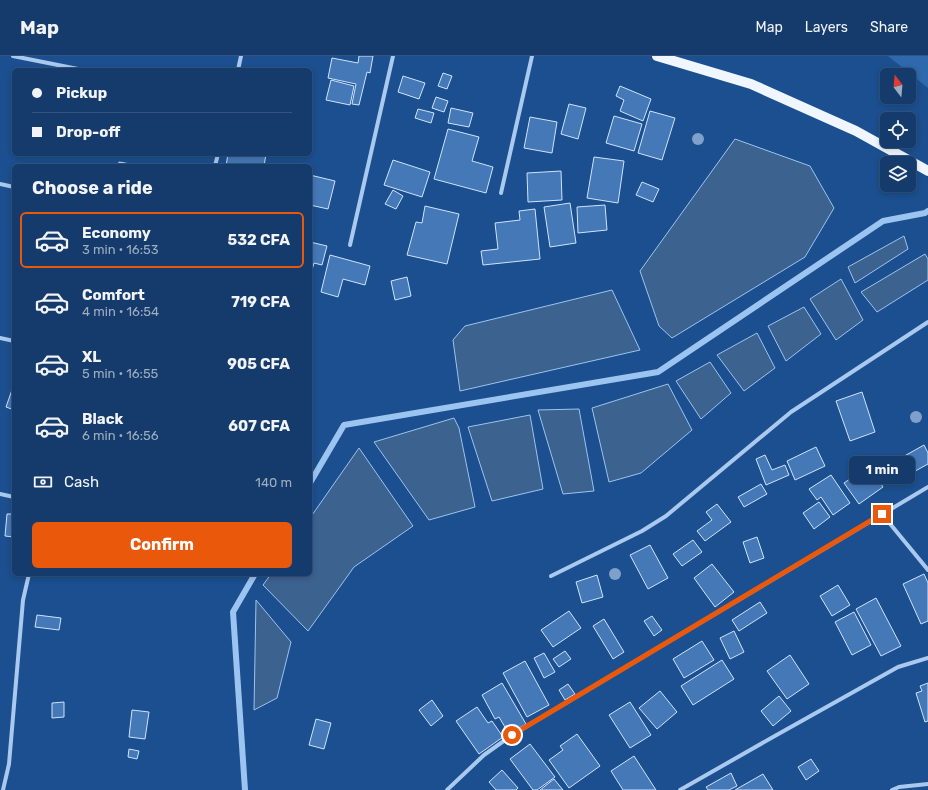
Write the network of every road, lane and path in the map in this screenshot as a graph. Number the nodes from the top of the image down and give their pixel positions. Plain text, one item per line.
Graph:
1 (13, 56) edge
2 (242, 56) edge
3 (393, 56) edge
4 (532, 56) edge
5 (657, 56) edge
6 (74, 68) edge
7 (239, 68) edge
8 (928, 171) edge
9 (0, 184) edge
10 (12, 187) edge
11 (501, 193) dead end
12 (350, 245) dead end
13 (928, 322) edge
14 (0, 338) edge
15 (12, 341) edge
16 (928, 487) edge
17 (0, 494) edge
18 (12, 497) edge
19 (882, 514) junction
20 (928, 570) edge
21 (29, 576) edge
22 (551, 576) dead end
23 (928, 658) edge
24 (928, 784) edge
25 (3, 790) edge
26 (447, 790) edge
27 (680, 790) edge
28 (892, 790) edge

1 - 6 street
2 - 7 street
3 - 12 street
4 - 11 street
5 - 8 main road
9 - 10 street
13 - 22 street
14 - 15 street
16 - 19 street
17 - 18 street
19 - 20 street
19 - 26 street
21 - 25 street
23 - 27 street
24 - 28 street

